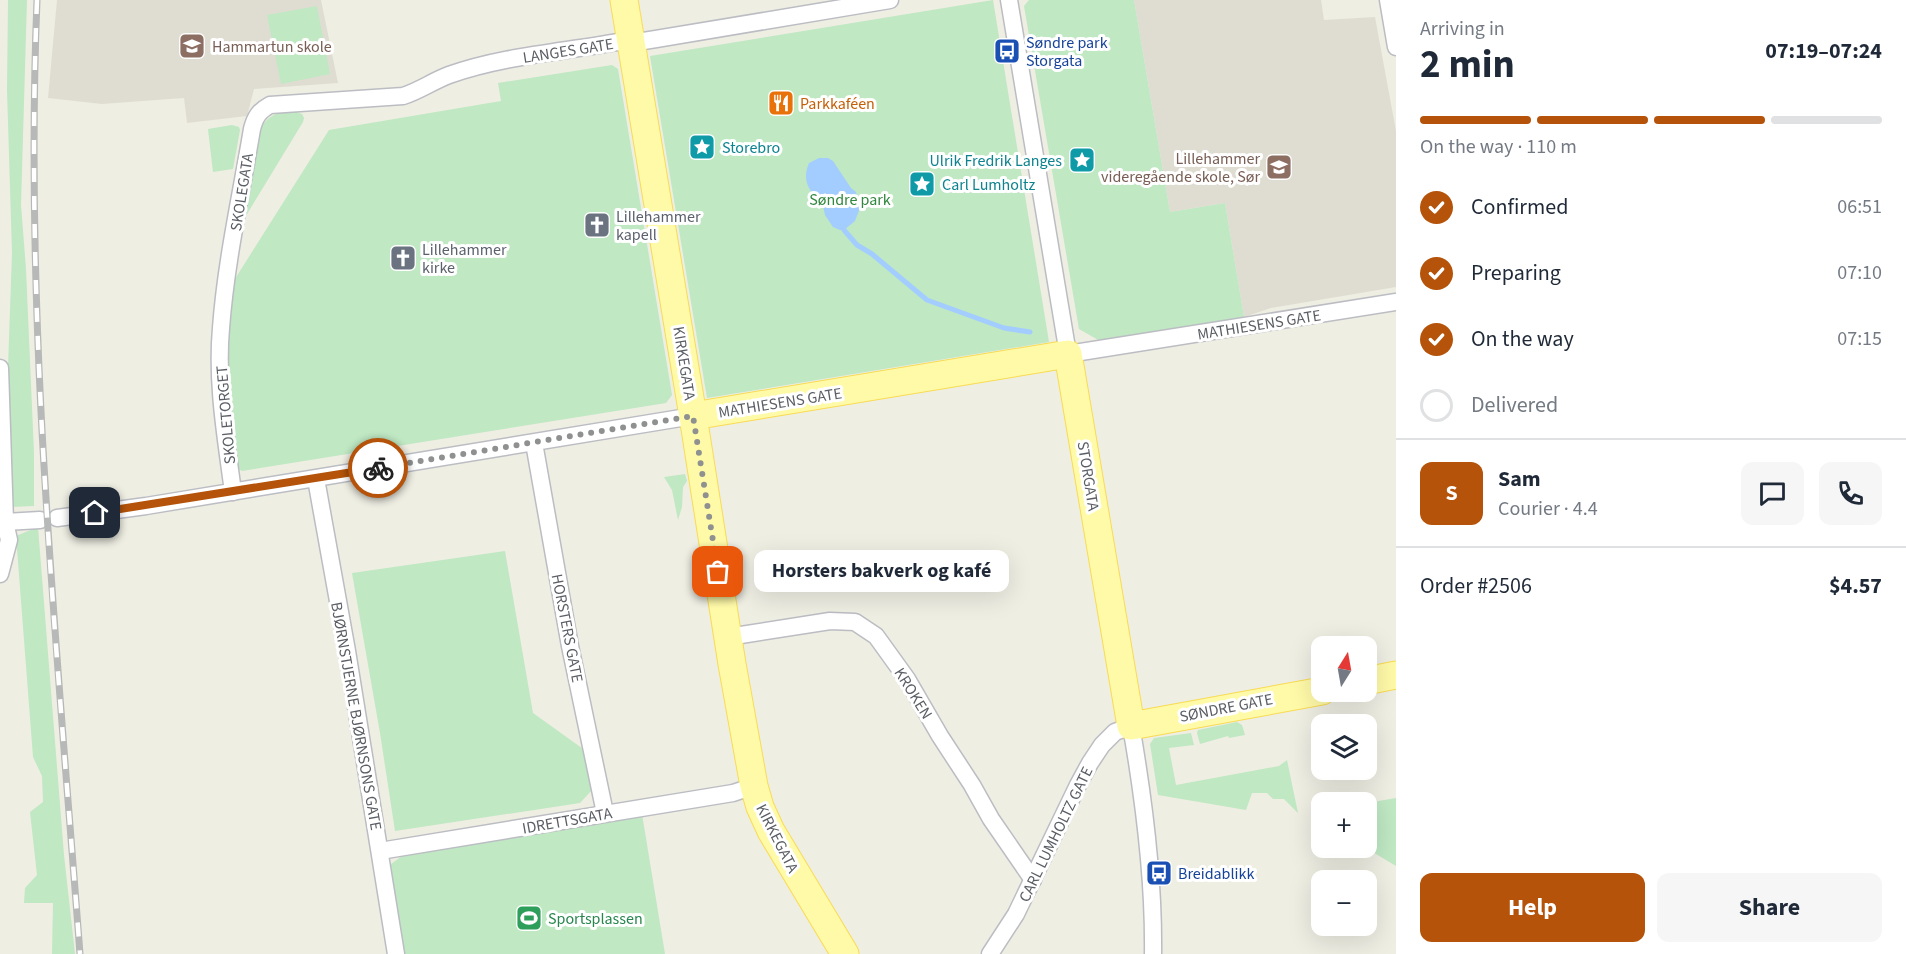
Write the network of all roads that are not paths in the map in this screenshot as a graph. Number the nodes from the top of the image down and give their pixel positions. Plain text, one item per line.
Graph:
1 (624, 0) edge
2 (890, 0) edge
3 (1009, 0) edge
4 (1388, 0) edge
5 (832, 5) edge
6 (631, 43) junction
7 (1396, 47) edge
8 (255, 117) joint
9 (229, 266) joint
10 (1396, 302) edge
11 (1068, 354) junction
12 (0, 368) edge
13 (693, 416) junction
14 (534, 443) junction
15 (316, 479) junction
16 (234, 492) junction
17 (57, 518) dead end
18 (40, 520) dead end
19 (5, 522) junction
20 (0, 574) edge
21 (728, 637) junction
22 (1396, 675) edge
23 (1377, 679) edge
24 (1311, 693) edge
25 (1131, 726) junction
26 (754, 786) junction
27 (605, 813) junction
28 (380, 851) junction
29 (1033, 880) junction
30 (396, 954) edge
31 (845, 954) edge
32 (990, 954) edge
33 (1153, 954) edge

1 - 6 main road, KIRKEGATA
2 - 5 street, LANGES GATE
3 - 11 street, STORGATA
4 - 7 street
5 - 6 street, LANGES GATE
6 - 8 street, LANGES GATE
6 - 13 main road, KIRKEGATA
8 - 9 street, SKOLEGATA
9 - 16 street, SKOLETORGET
10 - 11 street, MATHIESENS GATE
11 - 13 main road, MATHIESENS GATE
11 - 25 main road, STORGATA
12 - 19 street
13 - 14 street, MATHIESENS GATE
13 - 21 main road, KIRKEGATA
14 - 15 street, MATHIESENS GATE
14 - 27 street, HORSTERS GATE
15 - 16 street, MATHIESENS GATE
15 - 28 street, BJØRNSTJERNE BJØRNSONS GATE
16 - 17 street, MATHIESENS GATE
18 - 19 street
19 - 20 street
21 - 26 main road, KIRKEGATA
21 - 29 street, KROKEN
22 - 23 main road
24 - 25 main road, SØNDRE GATE
25 - 29 street, CARL LUMHOLTZ GATE
25 - 33 street, STORGATA
26 - 27 street, IDRETTSGATA
26 - 31 main road, KIRKEGATA
27 - 28 street, IDRETTSGATA
28 - 30 street, BJØRNSTJERNE BJØRNSONS GATE
29 - 32 street, CARL LUMHOLTZ GATE

